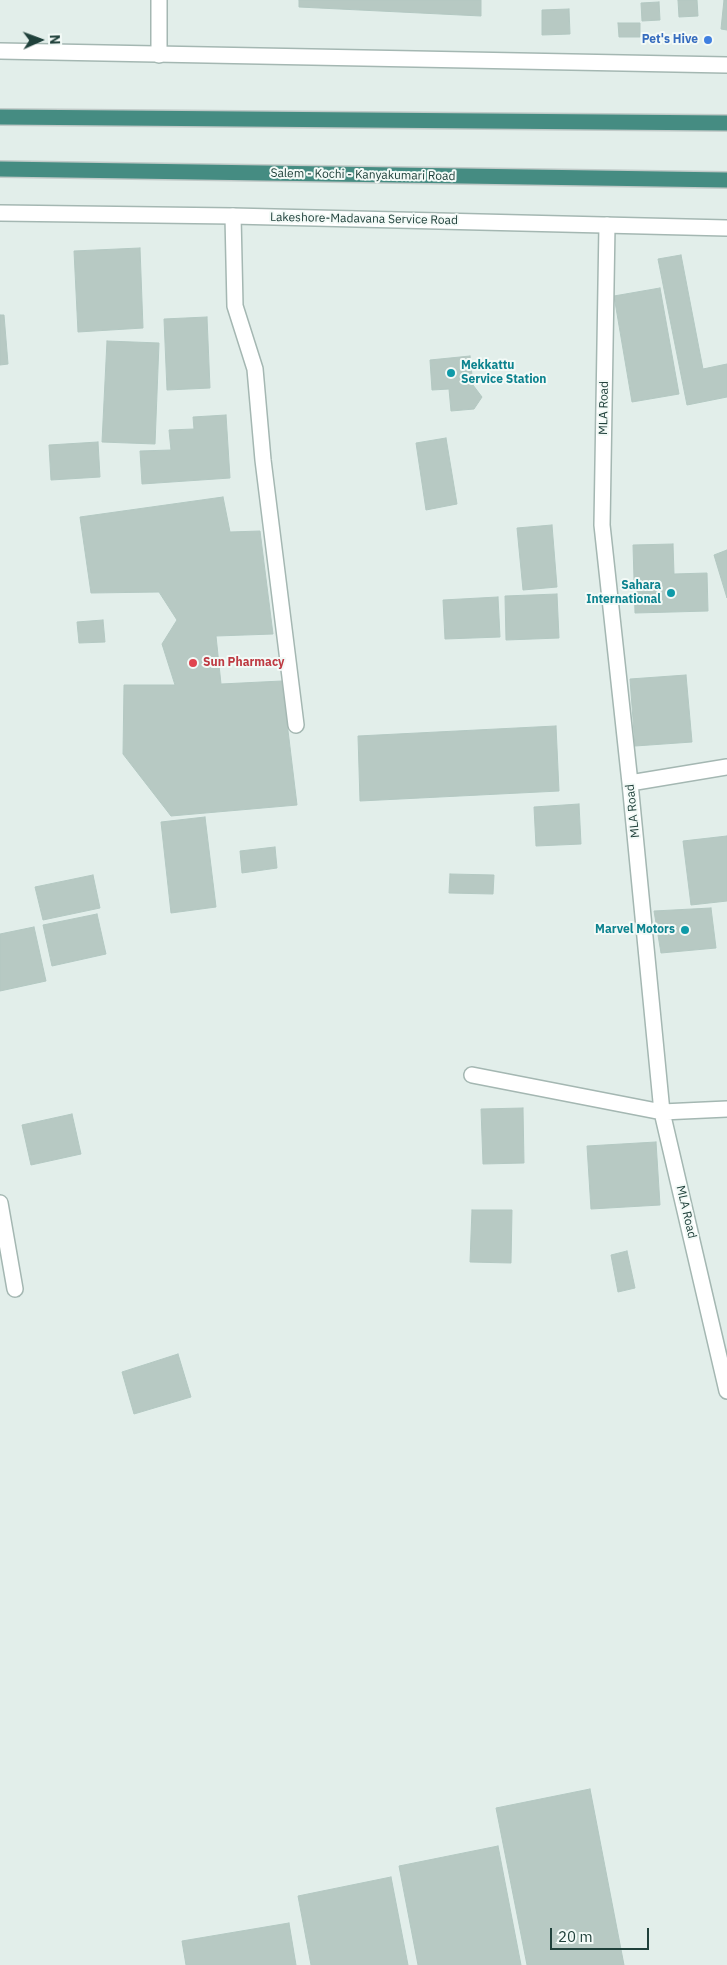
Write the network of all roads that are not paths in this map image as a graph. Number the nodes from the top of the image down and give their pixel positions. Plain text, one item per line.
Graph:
1 (160, 0) edge
2 (0, 51) edge
3 (159, 54) junction
4 (727, 65) edge
5 (0, 117) edge
6 (727, 123) edge
7 (0, 169) edge
8 (727, 180) edge
9 (0, 213) edge
10 (233, 216) junction
11 (607, 225) junction
12 (727, 228) edge
13 (296, 725) dead end
14 (727, 767) edge
15 (630, 783) junction
16 (472, 1075) dead end
17 (727, 1109) edge
18 (662, 1112) junction
19 (0, 1203) edge
20 (15, 1289) dead end
21 (727, 1391) edge

1 - 3 street
2 - 3 street
3 - 4 street
5 - 6 highway
7 - 8 highway, Salem - Kochi - Kanyakumari Road
9 - 10 street, Lakeshore-Madavana Service Road
10 - 11 street, Lakeshore-Madavana Service Road
10 - 13 street
11 - 12 street, Lakeshore-Madavana Service Road
11 - 15 street, MLA Road
14 - 15 street
15 - 18 street, MLA Road
16 - 18 street
17 - 18 street
18 - 21 street, MLA Road
19 - 20 street

